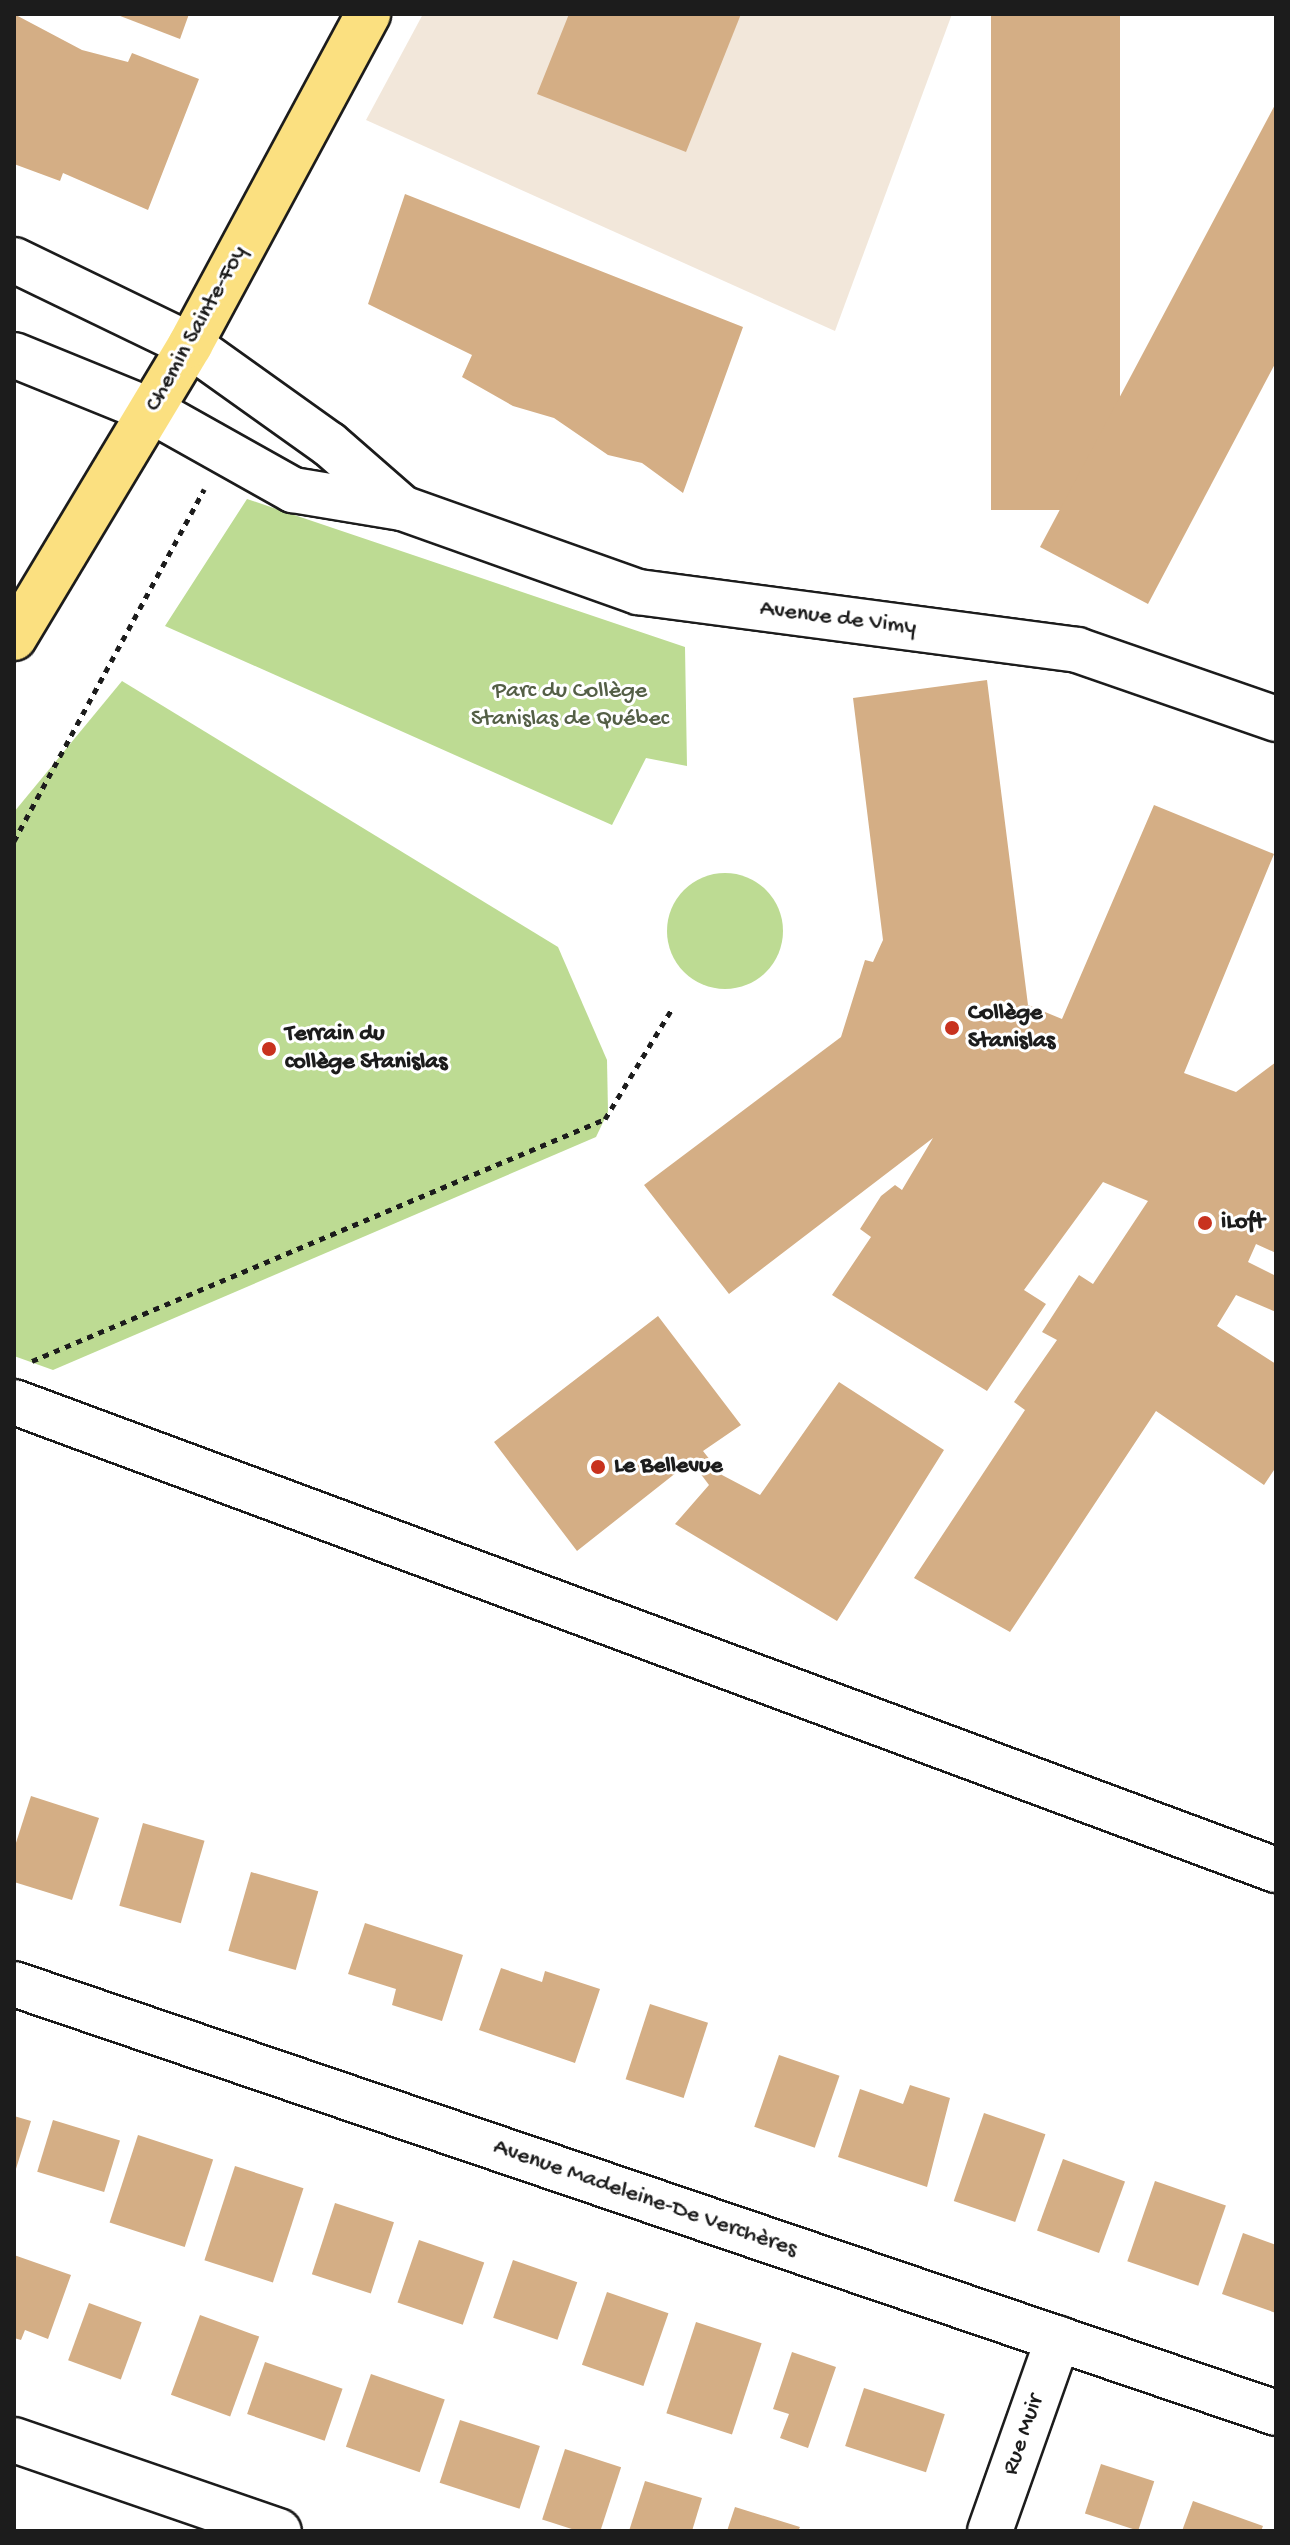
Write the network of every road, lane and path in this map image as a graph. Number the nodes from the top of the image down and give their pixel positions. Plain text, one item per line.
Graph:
1 (368, 14) edge
2 (14, 260) edge
3 (190, 345) junction
4 (14, 355) edge
5 (152, 411) junction
6 (198, 479) dead end
7 (402, 508) junction
8 (14, 638) edge
9 (1276, 719) edge
10 (14, 841) edge
11 (672, 1009) dead end
12 (21, 1382) edge
13 (1274, 1864) edge
14 (14, 1984) edge
15 (1058, 2339) junction
16 (1276, 2413) edge
17 (14, 2440) edge
18 (279, 2531) edge
19 (990, 2531) edge

1 - 3 main road, Chemin Sainte-Foy
2 - 3 street, Avenue de Vimy
3 - 5 main road, Chemin Sainte-Foy
3 - 7 street, Avenue de Vimy
4 - 5 street, Avenue de Vimy
5 - 7 street, Avenue de Vimy
5 - 8 main road, Chemin Sainte-Foy
6 - 10 path
7 - 9 street, Avenue de Vimy
11 - 12 path
12 - 13 street
14 - 15 street, Avenue Madeleine-De Verchères
15 - 16 street, Avenue Madeleine-De Verchères
15 - 19 street, Rue Muir
17 - 18 street

